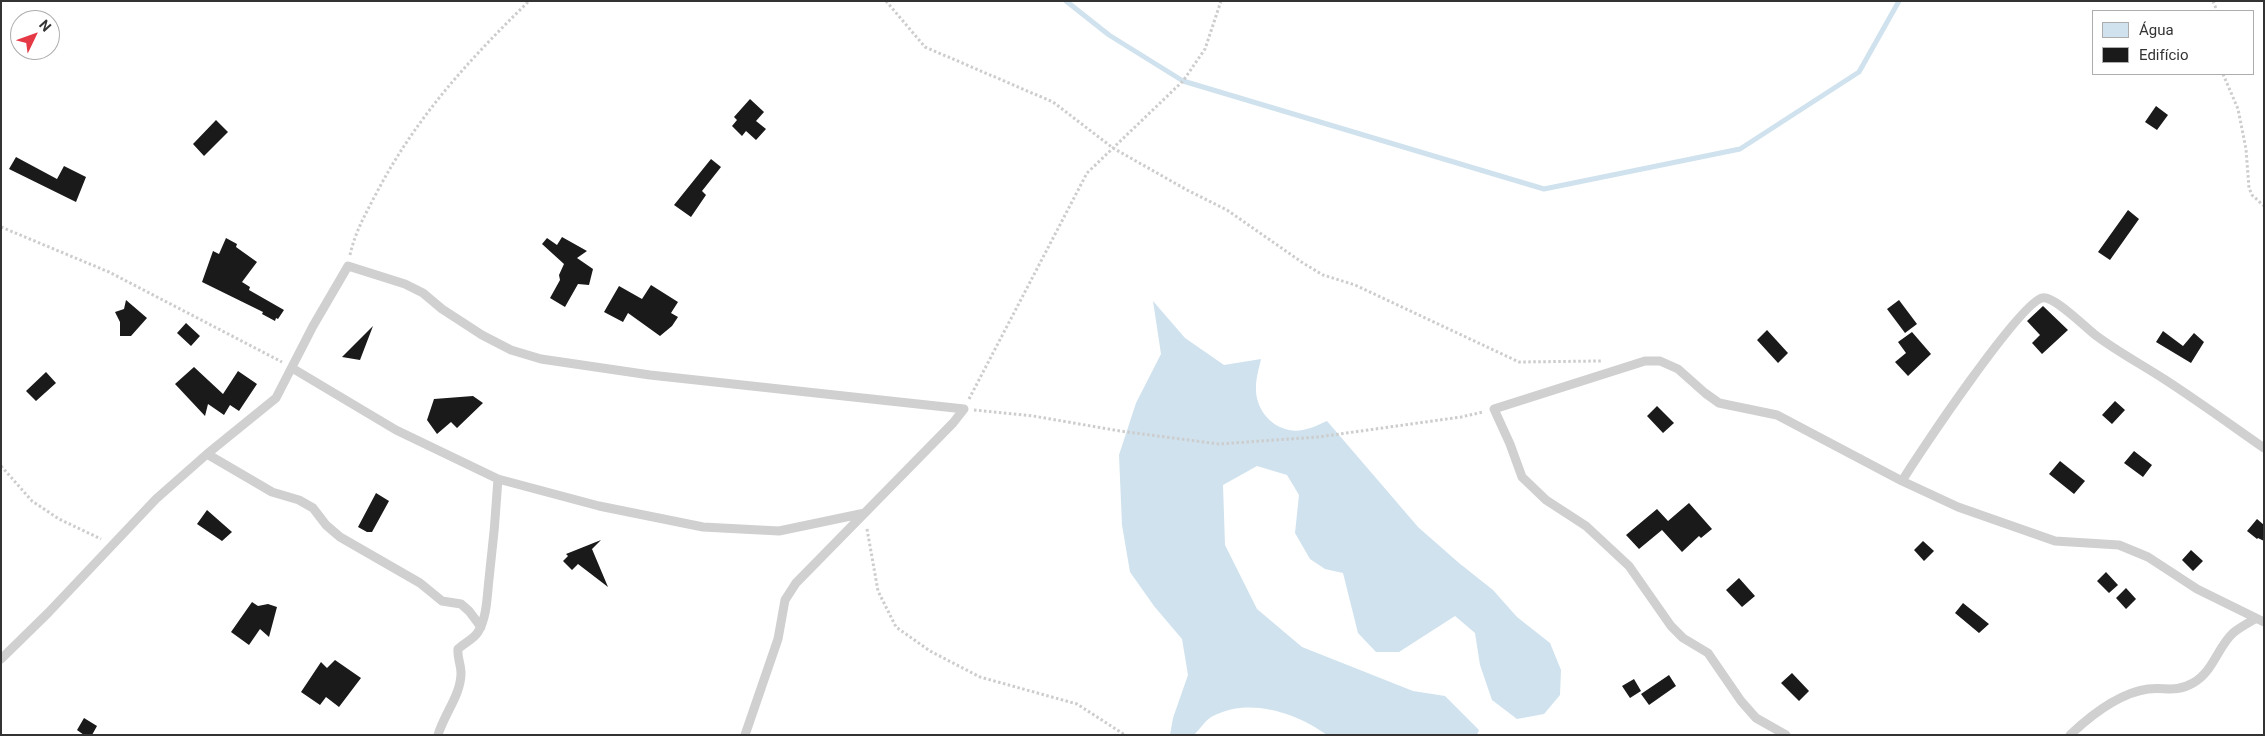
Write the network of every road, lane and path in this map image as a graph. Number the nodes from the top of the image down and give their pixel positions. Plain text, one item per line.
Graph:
1 (529, 1) edge
2 (886, 1) edge
3 (1221, 1) edge
4 (2223, 75) edge
5 (1113, 148) junction
6 (2264, 206) edge
7 (1, 227) edge
8 (348, 266) junction
9 (1606, 361) dead end
10 (292, 368) junction
11 (964, 409) junction
12 (1494, 409) junction
13 (2264, 448) edge
14 (207, 454) junction
15 (1, 466) edge
16 (498, 479) junction
17 (1902, 481) junction
18 (865, 513) junction
19 (112, 546) junction
20 (2260, 620) edge
21 (481, 627) junction
22 (1, 659) edge
23 (438, 735) edge
24 (745, 735) edge
25 (1125, 735) edge
26 (1786, 735) edge
27 (2070, 735) edge

1 - 8 path
2 - 5 path
3 - 5 path
4 - 6 path
5 - 9 path
5 - 11 path
7 - 10 path
8 - 10 lane
8 - 11 lane
10 - 14 lane
10 - 16 lane
11 - 12 path
11 - 18 lane
12 - 17 lane
12 - 26 lane
13 - 17 lane
14 - 19 lane
14 - 21 lane
15 - 19 path
16 - 18 lane
16 - 21 lane
17 - 20 lane
18 - 24 lane
18 - 25 path
19 - 22 lane
20 - 27 lane
21 - 23 lane

